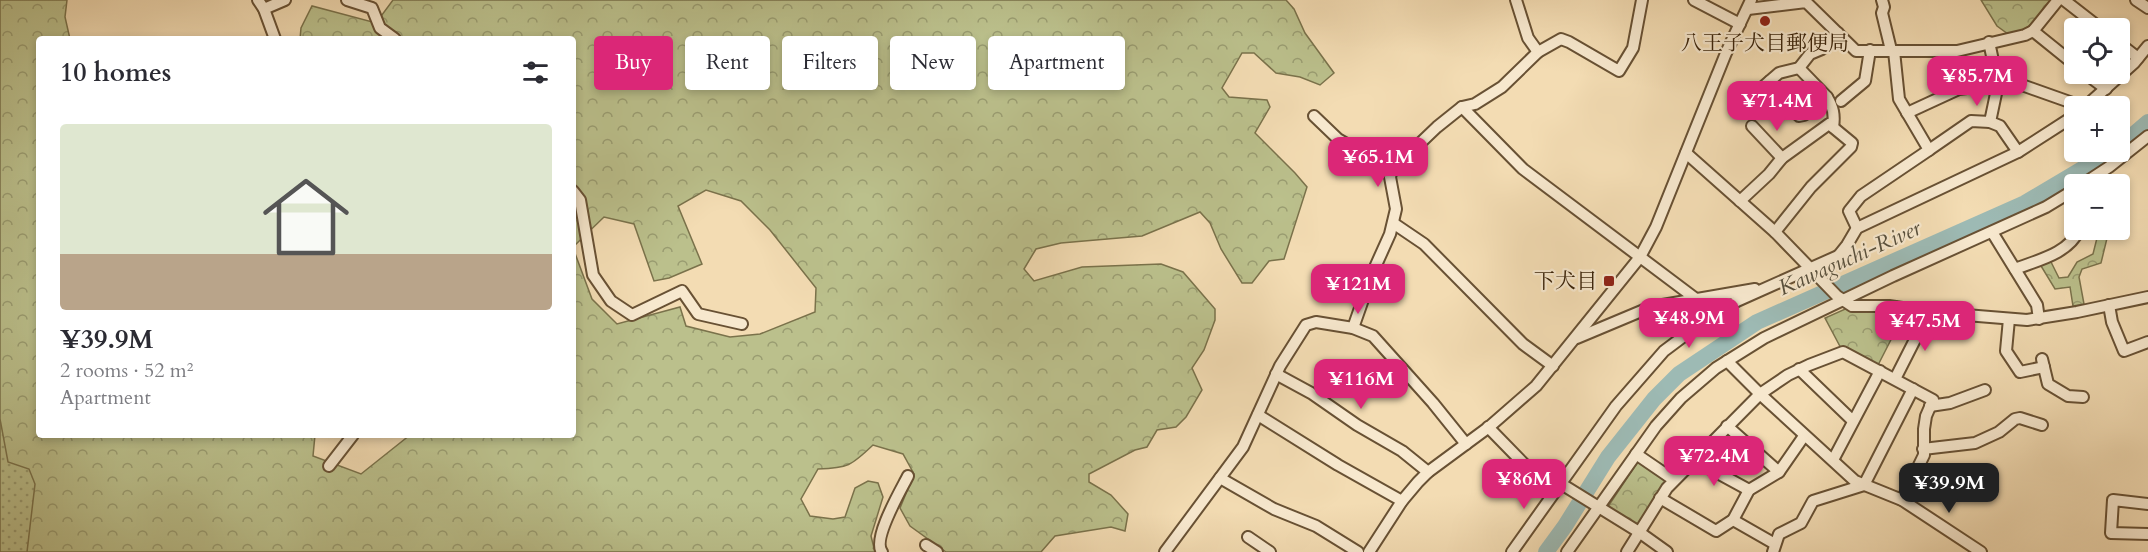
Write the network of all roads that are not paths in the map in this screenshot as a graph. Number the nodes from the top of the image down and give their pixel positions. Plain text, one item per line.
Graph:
1 (285, 0) edge
2 (347, 0) edge
3 (1516, 0) edge
4 (1642, 0) edge
5 (1694, 0) edge
6 (1882, 0) edge
7 (2058, 0) edge
8 (2064, 0) edge
9 (2136, 0) edge
10 (1807, 1) edge
11 (261, 4) edge
12 (1749, 4) edge
13 (2148, 8) edge
14 (2087, 18) edge
15 (1740, 24) junction
16 (2033, 31) junction
17 (1838, 33) junction
18 (274, 36) edge
19 (391, 36) edge
20 (1989, 42) junction
21 (2148, 46) edge
22 (1870, 50) junction
23 (1893, 51) junction
24 (1538, 52) junction
25 (2130, 52) edge
26 (2064, 56) edge
27 (2138, 58) junction
28 (1799, 68) junction
29 (1770, 81) junction
30 (1998, 84) junction
31 (2099, 84) edge
32 (2106, 89) junction
33 (1757, 92) dead end
34 (2098, 96) edge
35 (1827, 97) junction
36 (2064, 100) edge
37 (1841, 101) dead end
38 (1462, 107) junction
39 (1907, 113) junction
40 (1314, 116) dead end
41 (1990, 122) junction
42 (2064, 122) edge
43 (1752, 126) dead end
44 (1833, 127) junction
45 (2148, 136) edge
46 (1929, 150) junction
47 (2018, 152) junction
48 (1686, 153) junction
49 (1782, 158) junction
50 (1392, 170) junction
51 (2098, 174) edge
52 (576, 195) edge
53 (2064, 197) edge
54 (1740, 201) junction
55 (1393, 223) junction
56 (1857, 228) junction
57 (1775, 232) junction
58 (1992, 232) junction
59 (2074, 240) edge
60 (1640, 257) junction
61 (1811, 269) junction
62 (2015, 269) junction
63 (1767, 287) junction
64 (2148, 297) edge
65 (1840, 298) junction
66 (1696, 299) junction
67 (2109, 305) junction
68 (1895, 307) junction
69 (1360, 310) junction
70 (1929, 312) junction
71 (2009, 319) junction
72 (2039, 319) junction
73 (742, 324) dead end
74 (1353, 328) junction
75 (1920, 331) junction
76 (1373, 336) junction
77 (1576, 339) junction
78 (2148, 342) edge
79 (1727, 361) junction
80 (1553, 366) junction
81 (1799, 369) junction
82 (1880, 371) junction
83 (1276, 374) junction
84 (1895, 379) junction
85 (1913, 389) junction
86 (1985, 390) dead end
87 (1760, 394) junction
88 (2083, 397) dead end
89 (1930, 406) junction
90 (1258, 415) junction
91 (1853, 421) junction
92 (2042, 424) dead end
93 (1727, 426) junction
94 (1488, 427) junction
95 (1804, 436) junction
96 (351, 438) edge
97 (1466, 444) junction
98 (1923, 449) junction
99 (1636, 454) junction
100 (1694, 460) junction
101 (1833, 460) junction
102 (329, 466) dead end
103 (1428, 472) junction
104 (1779, 472) junction
105 (908, 476) dead end
106 (1220, 478) junction
107 (1674, 480) junction
108 (1562, 484) junction
109 (1864, 484) junction
110 (1749, 490) junction
111 (1660, 498) junction
112 (1902, 500) junction
113 (1402, 501) junction
114 (2148, 504) edge
115 (1594, 505) junction
116 (1733, 520) junction
117 (1639, 532) junction
118 (2148, 534) edge
119 (1250, 543) dead end
120 (926, 545) dead end
121 (1774, 548) edge
122 (882, 552) edge
123 (936, 552) edge
124 (1165, 552) edge
125 (1270, 552) edge
126 (1358, 552) edge
127 (1369, 552) edge
128 (1512, 552) edge
129 (1567, 552) edge
130 (1627, 552) edge
131 (1667, 552) edge
132 (1981, 552) edge

1 - 11 street
2 - 19 street
3 - 24 street
4 - 24 street
5 - 15 street
6 - 23 street
7 - 16 street
8 - 14 street
9 - 13 street
10 - 12 street
10 - 17 street
11 - 18 street
12 - 15 street
15 - 48 street
16 - 20 street
16 - 26 street
17 - 22 street
17 - 28 street
20 - 23 street
20 - 30 street
21 - 27 street
22 - 23 street
22 - 37 street
23 - 39 street
24 - 38 street
25 - 27 street
27 - 32 street
28 - 29 street
28 - 35 street
29 - 33 street
29 - 35 street
30 - 36 street
30 - 39 street
30 - 41 street
31 - 32 street
32 - 34 street
35 - 44 street
38 - 50 street
38 - 60 street
39 - 46 street
40 - 50 street
41 - 46 street
41 - 47 street
42 - 47 street
43 - 49 street
44 - 49 street
44 - 57 street
45 - 51 street
46 - 56 street
47 - 56 street
48 - 54 street
48 - 60 street
49 - 54 street
50 - 55 street
52 - 73 street
53 - 58 street
54 - 57 street
55 - 69 street
55 - 80 street
56 - 61 street
57 - 61 street
58 - 62 street
58 - 65 street
59 - 62 street
60 - 66 street
60 - 77 street
61 - 63 street
61 - 65 street
62 - 72 street
63 - 66 street
63 - 108 street
64 - 67 street
65 - 68 street
65 - 79 street
66 - 77 street
67 - 72 street
67 - 78 street
68 - 70 street
68 - 75 street
69 - 74 street
69 - 76 street
70 - 71 street
70 - 75 street
71 - 72 street
71 - 88 street
74 - 76 street
74 - 83 street
75 - 84 street
76 - 97 street
77 - 80 street
79 - 87 street
79 - 99 street
80 - 94 street
81 - 82 street
81 - 87 street
81 - 91 street
82 - 84 street
82 - 91 street
83 - 90 street
83 - 103 street
84 - 85 street
85 - 89 street
85 - 109 street
86 - 89 street
87 - 93 street
87 - 95 street
89 - 98 street
90 - 106 street
90 - 113 street
91 - 101 street
92 - 98 street
93 - 100 street
93 - 104 street
94 - 97 street
94 - 108 street
95 - 101 street
95 - 104 street
96 - 102 street
97 - 103 street
98 - 112 street
99 - 107 street
99 - 115 street
100 - 107 street
100 - 110 street
101 - 109 street
103 - 113 street
104 - 110 street
105 - 122 street
106 - 124 street
106 - 126 street
107 - 111 street
108 - 115 street
108 - 128 street
109 - 112 street
109 - 121 street
110 - 116 street
111 - 116 street
111 - 117 street
112 - 132 street
113 - 127 street
114 - 118 street
115 - 117 street
115 - 129 street
116 - 121 street
117 - 130 street
117 - 131 street
119 - 125 street
120 - 123 street

